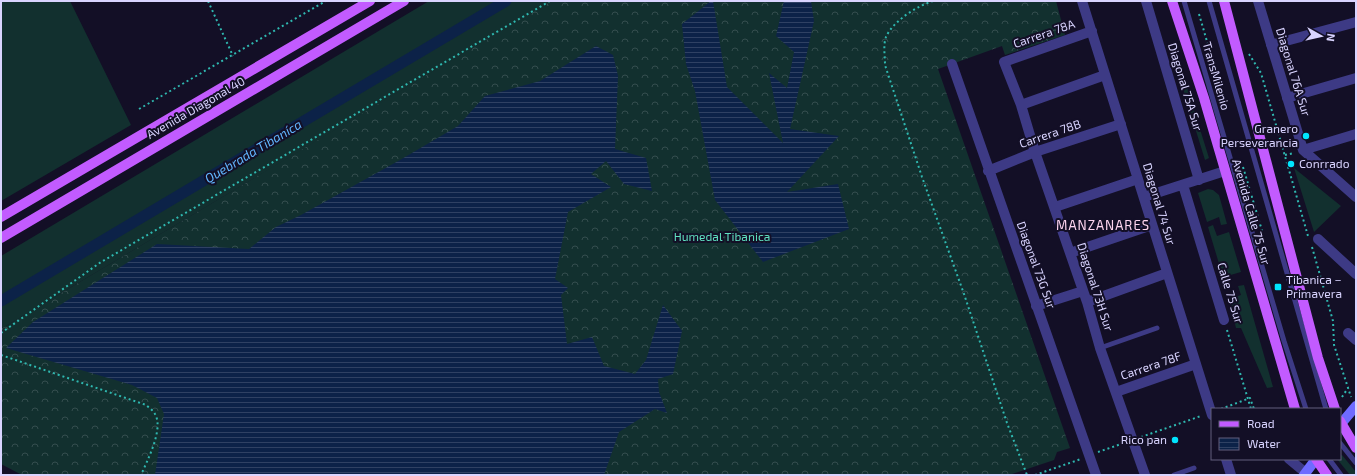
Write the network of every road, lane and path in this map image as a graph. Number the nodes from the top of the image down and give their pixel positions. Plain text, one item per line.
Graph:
1 (208, 1) edge
2 (326, 1) edge
3 (370, 1) edge
4 (404, 1) edge
5 (550, 1) edge
6 (932, 1) edge
7 (1082, 1) edge
8 (1146, 1) edge
9 (1172, 1) edge
10 (1184, 1) edge
11 (1209, 1) edge
12 (1224, 1) edge
13 (1258, 1) edge
14 (1202, 13) dead end
15 (1199, 14) junction
16 (1194, 16) dead end
17 (1356, 22) edge
18 (1092, 31) junction
19 (1271, 45) junction
20 (1247, 50) dead end
21 (233, 56) junction
22 (1004, 62) joint
23 (1213, 62) dead end
24 (952, 64) dead end
25 (1105, 75) junction
26 (1356, 78) edge
27 (1287, 98) junction
28 (1021, 105) junction
29 (139, 109) dead end
30 (1121, 124) junction
31 (1356, 134) edge
32 (1303, 150) junction
33 (1035, 152) junction
34 (1243, 167) dead end
35 (988, 170) junction
36 (1225, 171) junction
37 (1138, 179) junction
38 (1199, 180) junction
39 (1183, 185) junction
40 (1356, 197) edge
41 (1144, 198) junction
42 (1055, 207) junction
43 (1, 217) edge
44 (1152, 225) junction
45 (1262, 234) dead end
46 (1, 238) edge
47 (1318, 239) dead end
48 (1070, 253) junction
49 (1167, 273) junction
50 (1356, 274) edge
51 (1082, 291) junction
52 (1087, 302) junction
53 (1036, 306) junction
54 (1224, 320) joint
55 (1157, 328) dead end
56 (1, 333) edge
57 (1348, 333) dead end
58 (1356, 340) edge
59 (1100, 348) junction
60 (1, 355) edge
61 (1196, 364) junction
62 (1348, 388) dead end
63 (1116, 392) junction
64 (1248, 399) junction
65 (1222, 408) edge
66 (1252, 408) edge
67 (1296, 408) edge
68 (1306, 408) edge
69 (1326, 408) edge
70 (1335, 408) edge
71 (1355, 408) edge
72 (1211, 412) edge
73 (1341, 422) edge
74 (1341, 425) edge
75 (1341, 444) edge
76 (1356, 448) edge
77 (1226, 460) edge
78 (1290, 460) edge
79 (1315, 460) edge
80 (1317, 460) edge
81 (1330, 460) edge
82 (1356, 463) edge
83 (1194, 468) dead end
84 (1305, 474) edge
85 (141, 475) edge
86 (1027, 475) edge
87 (1096, 475) edge
88 (1145, 475) edge
89 (1174, 475) edge
90 (1231, 475) edge
91 (1327, 475) edge
92 (1341, 475) edge

1 - 21 path
2 - 21 path
3 - 43 main road, Avenida Diagonal 40
4 - 46 main road, Avenida Diagonal 40
5 - 56 path
6 - 86 path
7 - 18 street, Diagonal 74 Sur
8 - 38 street, Diagonal 75A Sur
9 - 36 main road, Avenida Calle 75 Sur
10 - 68 lane, TransMilenio
11 - 69 lane, TransMilenio
12 - 70 main road
13 - 19 street, Diagonal 76A Sur
14 - 15 path
15 - 16 path
15 - 23 path
17 - 19 street
18 - 22 street, Carrera 78A
18 - 25 street, Diagonal 74 Sur
19 - 27 street, Diagonal 76A Sur
20 - 62 path
21 - 29 path
22 - 28 street, Diagonal 73H Sur
24 - 35 street, Diagonal 73G Sur
25 - 28 street
25 - 30 street, Diagonal 74 Sur
26 - 27 street
27 - 32 street, Diagonal 76A Sur
28 - 33 street, Diagonal 73H Sur
30 - 33 street, Carrera 78B
30 - 37 street, Diagonal 74 Sur
31 - 32 street
32 - 40 street
33 - 35 street, Carrera 78B
33 - 42 street, Diagonal 73H Sur
34 - 45 path
35 - 53 street, Diagonal 73G Sur
36 - 38 street
36 - 67 main road, Avenida Calle 75 Sur
37 - 41 street, Diagonal 74 Sur
37 - 42 street
38 - 39 street
39 - 41 street
39 - 54 street, Calle 75 Sur
41 - 44 street, Diagonal 74 Sur
42 - 48 street, Diagonal 73H Sur
44 - 48 street
44 - 49 street, Diagonal 74 Sur
47 - 50 street
48 - 51 street, Diagonal 73H Sur
49 - 52 street
49 - 61 street, Diagonal 74 Sur
51 - 52 street, Diagonal 73H Sur
51 - 53 street
52 - 59 street, Diagonal 73H Sur
53 - 87 street, Diagonal 73G Sur
54 - 64 path, Calle 75 Sur
55 - 59 lane
57 - 58 street
59 - 63 street, Diagonal 73H Sur
60 - 85 path
61 - 63 street, Carrera 78F
61 - 72 street, Diagonal 74 Sur
63 - 88 street, Diagonal 73H Sur
64 - 65 path
64 - 66 path, Calle 75 Sur
71 - 73 street
74 - 76 main road
75 - 82 lane
77 - 90 street
78 - 84 street
79 - 84 street
80 - 91 main road
81 - 92 lane
83 - 89 lane

